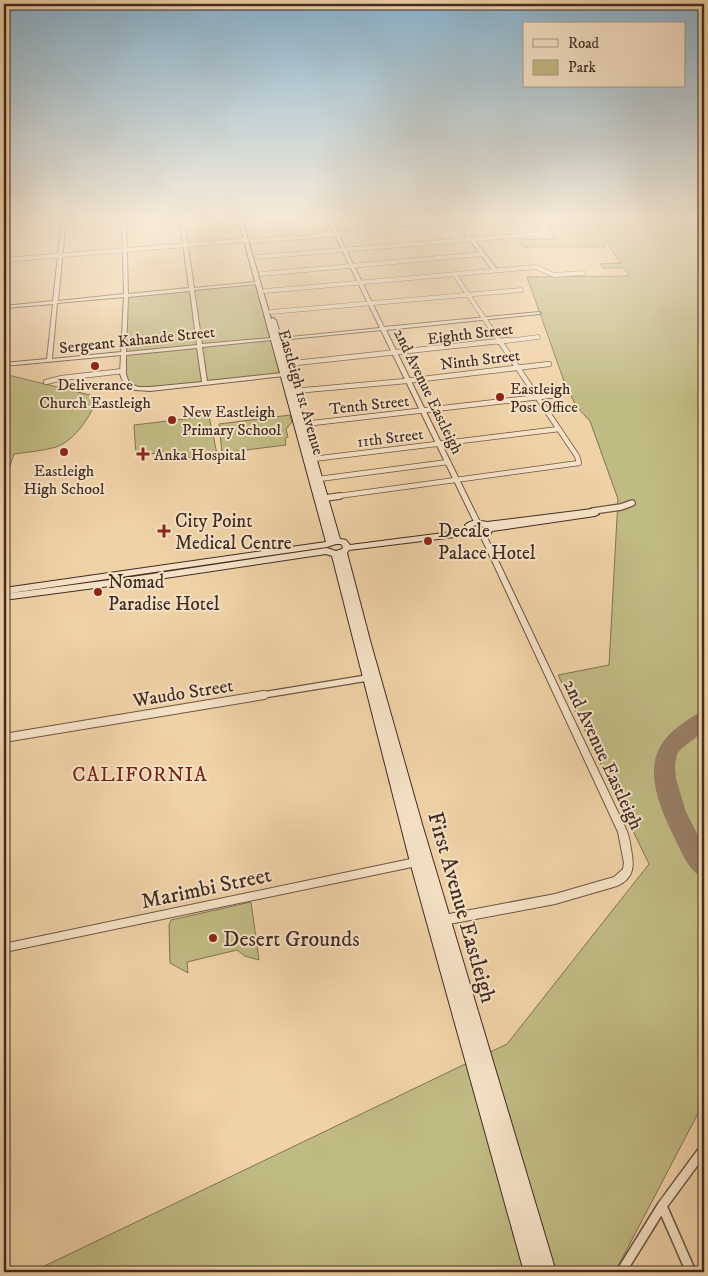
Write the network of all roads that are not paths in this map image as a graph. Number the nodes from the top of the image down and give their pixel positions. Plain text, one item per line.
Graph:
1 (58, 279) edge
2 (125, 279) edge
3 (191, 279) edge
4 (256, 279) edge
5 (262, 279) edge
6 (358, 279) edge
7 (412, 279) edge
8 (458, 279) edge
9 (257, 284) junction
10 (360, 284) junction
11 (193, 289) junction
12 (522, 290) dead end
13 (265, 291) junction
14 (126, 295) junction
15 (469, 295) junction
16 (54, 302) junction
17 (371, 304) junction
18 (4, 307) edge
19 (271, 312) junction
20 (538, 313) dead end
21 (486, 318) junction
22 (381, 328) junction
23 (538, 337) dead end
24 (276, 339) junction
25 (500, 341) junction
26 (201, 345) junction
27 (124, 353) junction
28 (394, 354) junction
29 (49, 361) junction
30 (286, 364) junction
31 (549, 364) dead end
32 (4, 365) edge
33 (518, 368) junction
34 (123, 371) junction
35 (282, 375) junction
36 (406, 381) junction
37 (46, 382) dead end
38 (205, 384) junction
39 (294, 391) junction
40 (557, 395) dead end
41 (538, 397) junction
42 (423, 410) junction
43 (304, 424) junction
44 (559, 428) junction
45 (439, 444) junction
46 (314, 459) junction
47 (448, 462) junction
48 (319, 479) junction
49 (457, 481) junction
50 (325, 498) junction
51 (632, 503) dead end
52 (594, 511) joint
53 (477, 522) junction
54 (486, 529) junction
55 (470, 530) junction
56 (336, 547) junction
57 (125, 577) junction
58 (4, 591) edge
59 (4, 597) edge
60 (367, 678) junction
61 (4, 738) edge
62 (416, 862) junction
63 (444, 920) junction
64 (4, 948) edge
65 (704, 1149) edge
66 (662, 1206) junction
67 (532, 1272) edge
68 (548, 1272) edge
69 (621, 1272) edge
70 (691, 1272) edge

1 - 16 street
2 - 14 street
3 - 11 street
4 - 9 main road, Eastleigh 1st Avenue
5 - 13 main road, Eastleigh 1st Avenue
6 - 10 street, 2nd Avenue Eastleigh
7 - 10 street
8 - 15 street
9 - 11 street
9 - 24 main road, Eastleigh 1st Avenue
10 - 13 street
10 - 17 street, 2nd Avenue Eastleigh
11 - 14 street
11 - 26 street
12 - 15 street
13 - 19 main road, Eastleigh 1st Avenue
14 - 16 street
14 - 27 street
15 - 17 street
15 - 21 street
16 - 18 street
16 - 29 street
17 - 19 street
17 - 22 street, 2nd Avenue Eastleigh
19 - 24 main road, Eastleigh 1st Avenue
20 - 21 street, Sergeant Kahande Street
21 - 22 street, Sergeant Kahande Street
21 - 25 street
22 - 24 street, Sergeant Kahande Street
22 - 28 street, 2nd Avenue Eastleigh
23 - 25 street, Eighth Street
24 - 26 street, Sergeant Kahande Street
24 - 30 main road, Eastleigh 1st Avenue
24 - 35 main road, Eastleigh 1st Avenue
25 - 28 street, Eighth Street
25 - 33 street
26 - 27 street, Sergeant Kahande Street
26 - 38 street
27 - 29 street, Sergeant Kahande Street
27 - 34 street
28 - 30 street, Eighth Street
28 - 36 street, 2nd Avenue Eastleigh
29 - 32 street, Sergeant Kahande Street
30 - 39 main road, Eastleigh 1st Avenue
31 - 33 street, Ninth Street
33 - 36 street, Ninth Street
33 - 41 street
34 - 37 street
34 - 38 street
35 - 38 street
35 - 56 main road, Eastleigh 1st Avenue
36 - 39 street, Ninth Street
36 - 42 street, 2nd Avenue Eastleigh
39 - 43 main road, Eastleigh 1st Avenue
40 - 41 street, Tenth Street
41 - 42 street, Tenth Street
41 - 44 street
42 - 43 street, Tenth Street
42 - 45 street, 2nd Avenue Eastleigh
43 - 46 main road, Eastleigh 1st Avenue
44 - 45 street, 11th Street
44 - 49 street
45 - 46 street, 11th Street
45 - 47 street, 2nd Avenue Eastleigh
46 - 48 main road, Eastleigh 1st Avenue
47 - 48 street
47 - 49 street, 2nd Avenue Eastleigh
48 - 50 main road, Eastleigh 1st Avenue
49 - 50 street
49 - 53 street, 2nd Avenue Eastleigh
50 - 56 main road, Eastleigh 1st Avenue
51 - 52 street
52 - 54 main road
53 - 54 main road
53 - 55 main road
54 - 55 main road
54 - 63 street, 2nd Avenue Eastleigh
55 - 56 main road
56 - 57 main road
56 - 60 main road, First Avenue Eastleigh
56 - 63 main road, First Avenue Eastleigh
57 - 58 main road
57 - 59 main road
60 - 61 street, Waudo Street
60 - 62 main road, First Avenue Eastleigh
62 - 64 street, Marimbi Street
62 - 67 main road, First Avenue Eastleigh
63 - 68 main road, First Avenue Eastleigh
65 - 66 street
66 - 69 street
66 - 70 street

